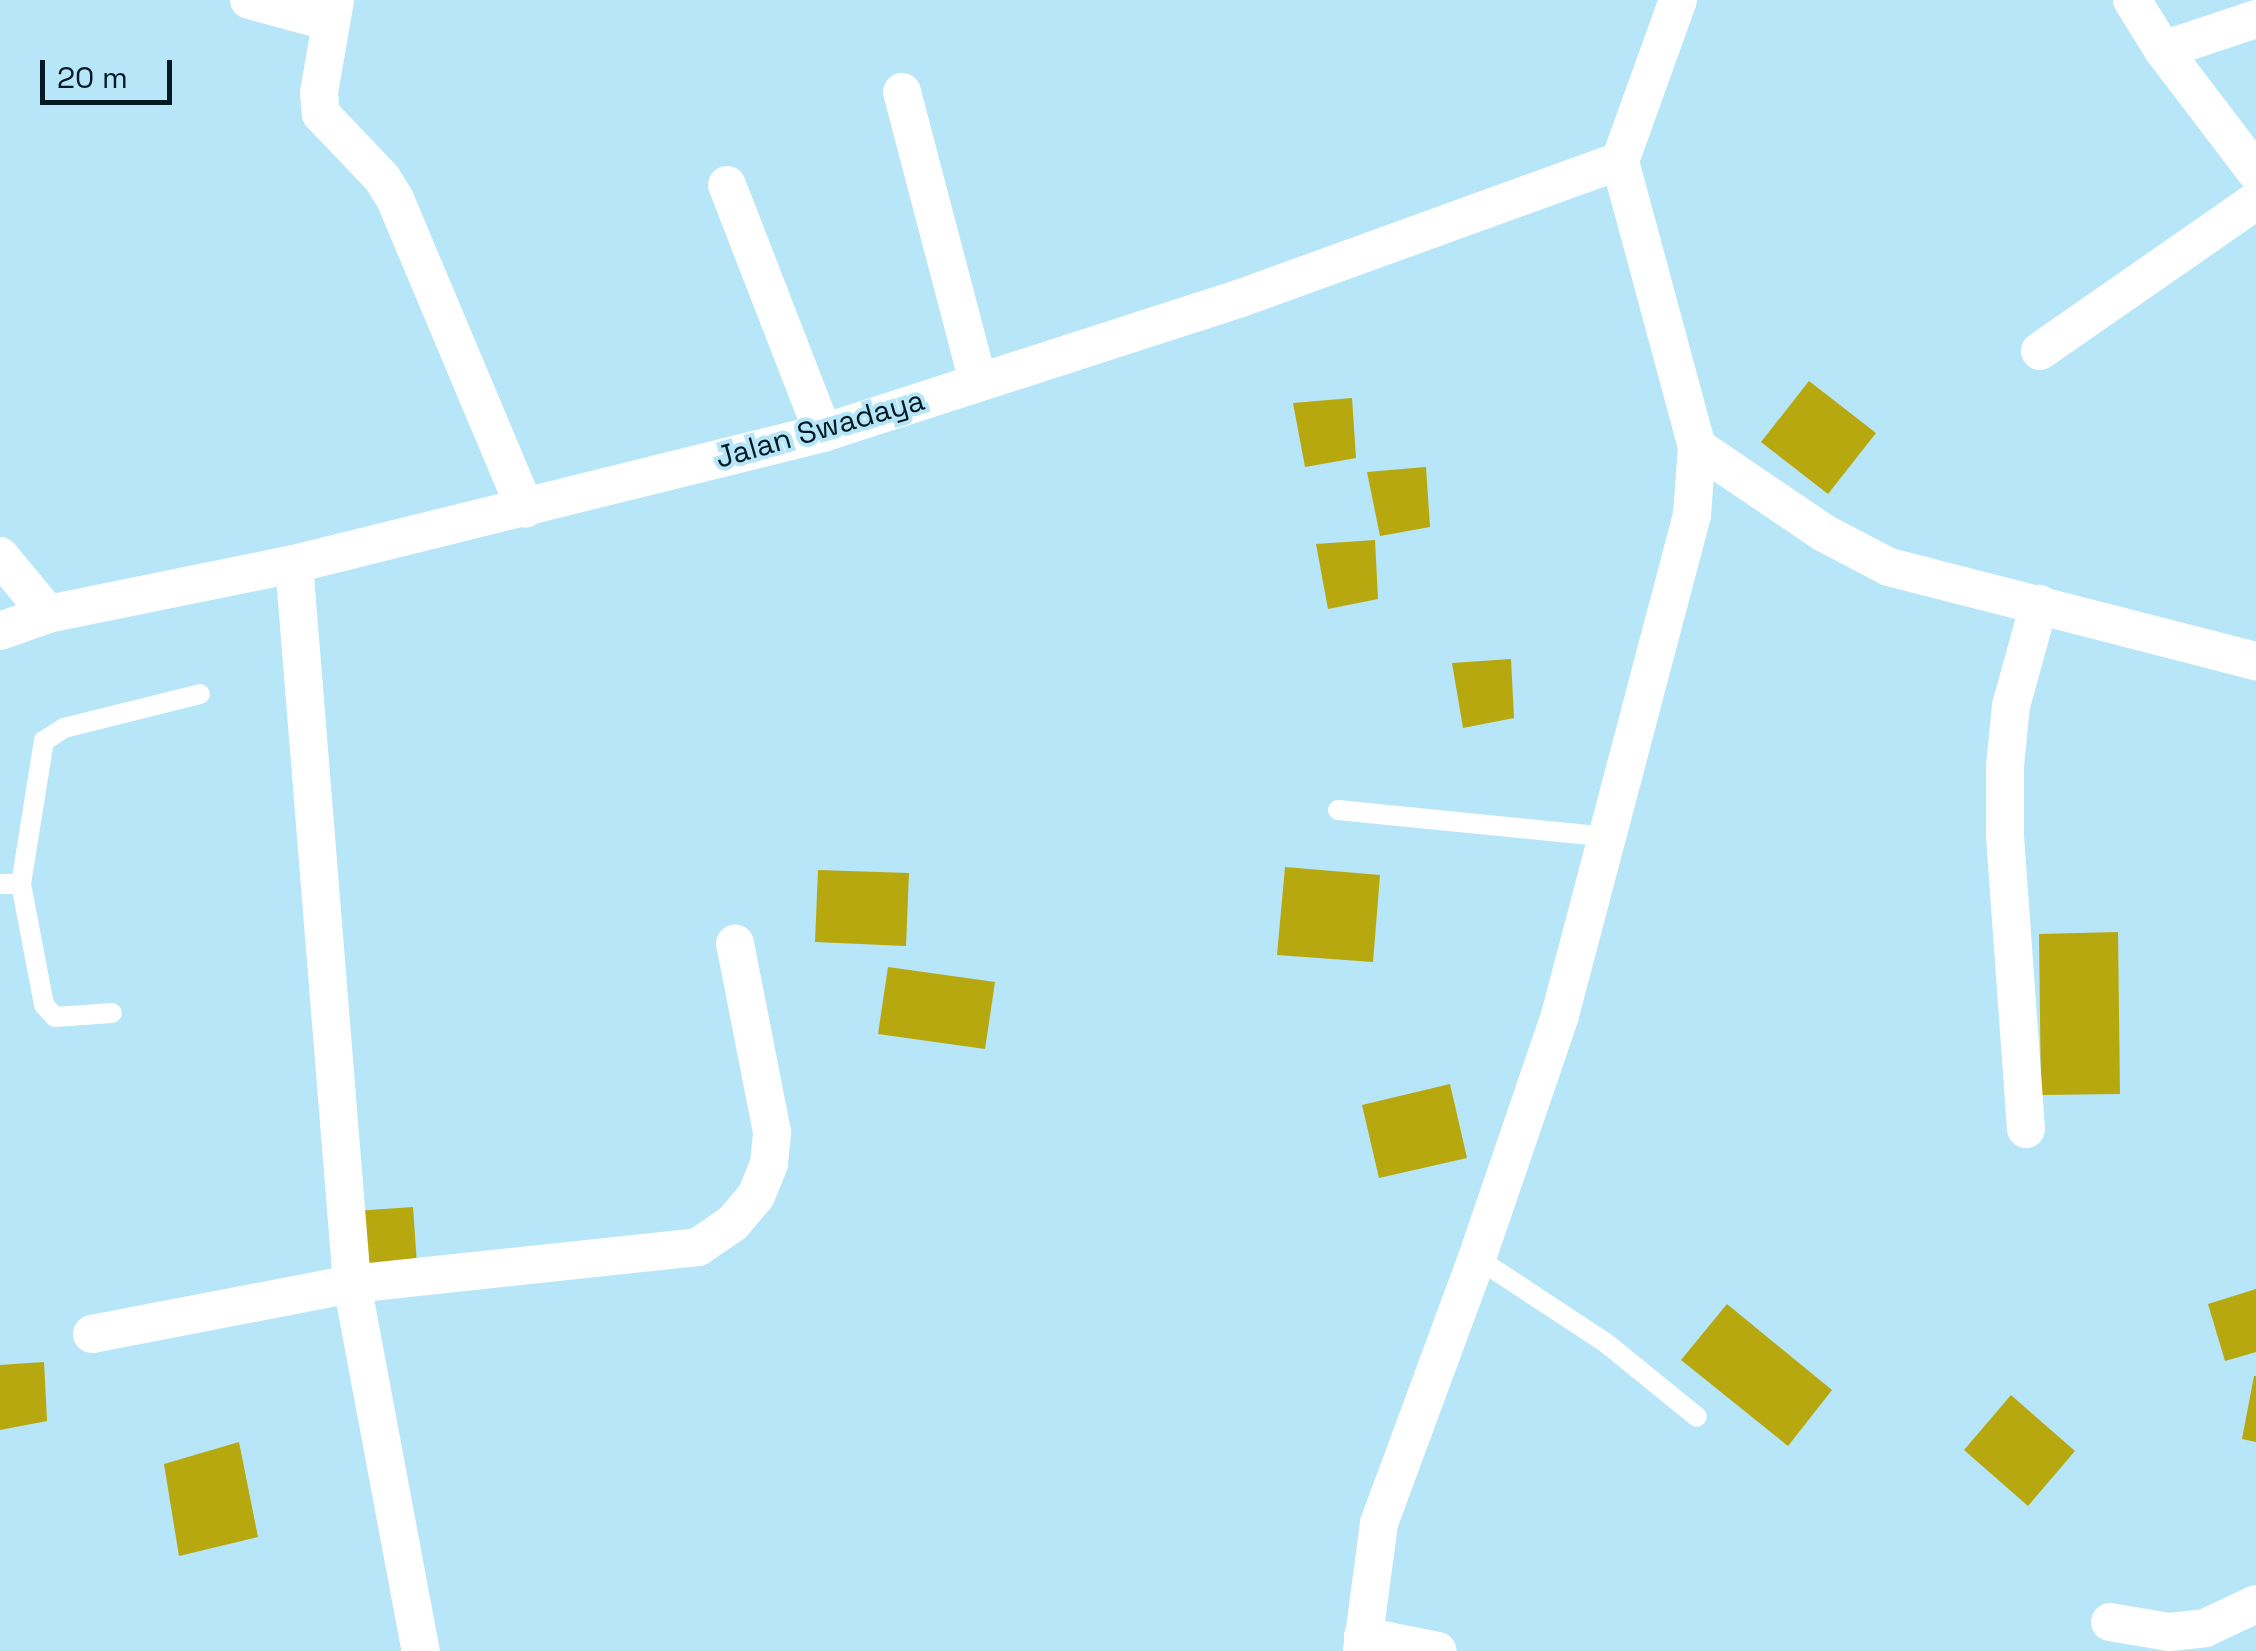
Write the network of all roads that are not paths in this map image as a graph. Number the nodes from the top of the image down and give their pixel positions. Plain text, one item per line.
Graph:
1 (249, 0) edge
2 (2132, 0) edge
3 (1669, 4) edge
4 (332, 11) edge
5 (2256, 19) edge
6 (2164, 50) junction
7 (902, 92) dead end
8 (1620, 160) junction
9 (2256, 172) edge
10 (727, 184) dead end
11 (2256, 201) edge
12 (2040, 351) dead end
13 (978, 381) junction
14 (823, 433) junction
15 (1697, 448) junction
16 (525, 509) junction
17 (0, 556) edge
18 (294, 564) junction
19 (2039, 604) junction
20 (48, 614) junction
21 (0, 631) edge
22 (2256, 660) edge
23 (200, 694) dead end
24 (1338, 810) dead end
25 (1608, 838) junction
26 (11, 884) edge
27 (735, 944) dead end
28 (112, 1013) dead end
29 (2026, 1129) dead end
30 (1478, 1258) junction
31 (352, 1284) junction
32 (92, 1334) dead end
33 (1697, 1417) dead end
34 (2256, 1604) edge
35 (2110, 1622) dead end
36 (1362, 1644) edge
37 (421, 1651) edge
38 (1438, 1651) edge

1 - 4 street
2 - 6 street
3 - 8 street
4 - 16 street
5 - 6 street
6 - 9 street
7 - 13 street
8 - 13 street, Jalan Swadaya
8 - 15 street
10 - 14 street
11 - 12 street
13 - 14 street, Jalan Swadaya
14 - 16 street, Jalan Swadaya
15 - 19 street
15 - 25 street
16 - 18 street, Jalan Swadaya
17 - 20 street
18 - 20 street, Jalan Swadaya
18 - 31 street
19 - 22 street
19 - 29 street
20 - 21 street, Jalan Swadaya
23 - 26 lane
24 - 25 lane
25 - 30 street
26 - 28 lane
27 - 31 street
30 - 33 lane
30 - 36 street
31 - 32 street
31 - 37 street
34 - 35 street
36 - 38 street

